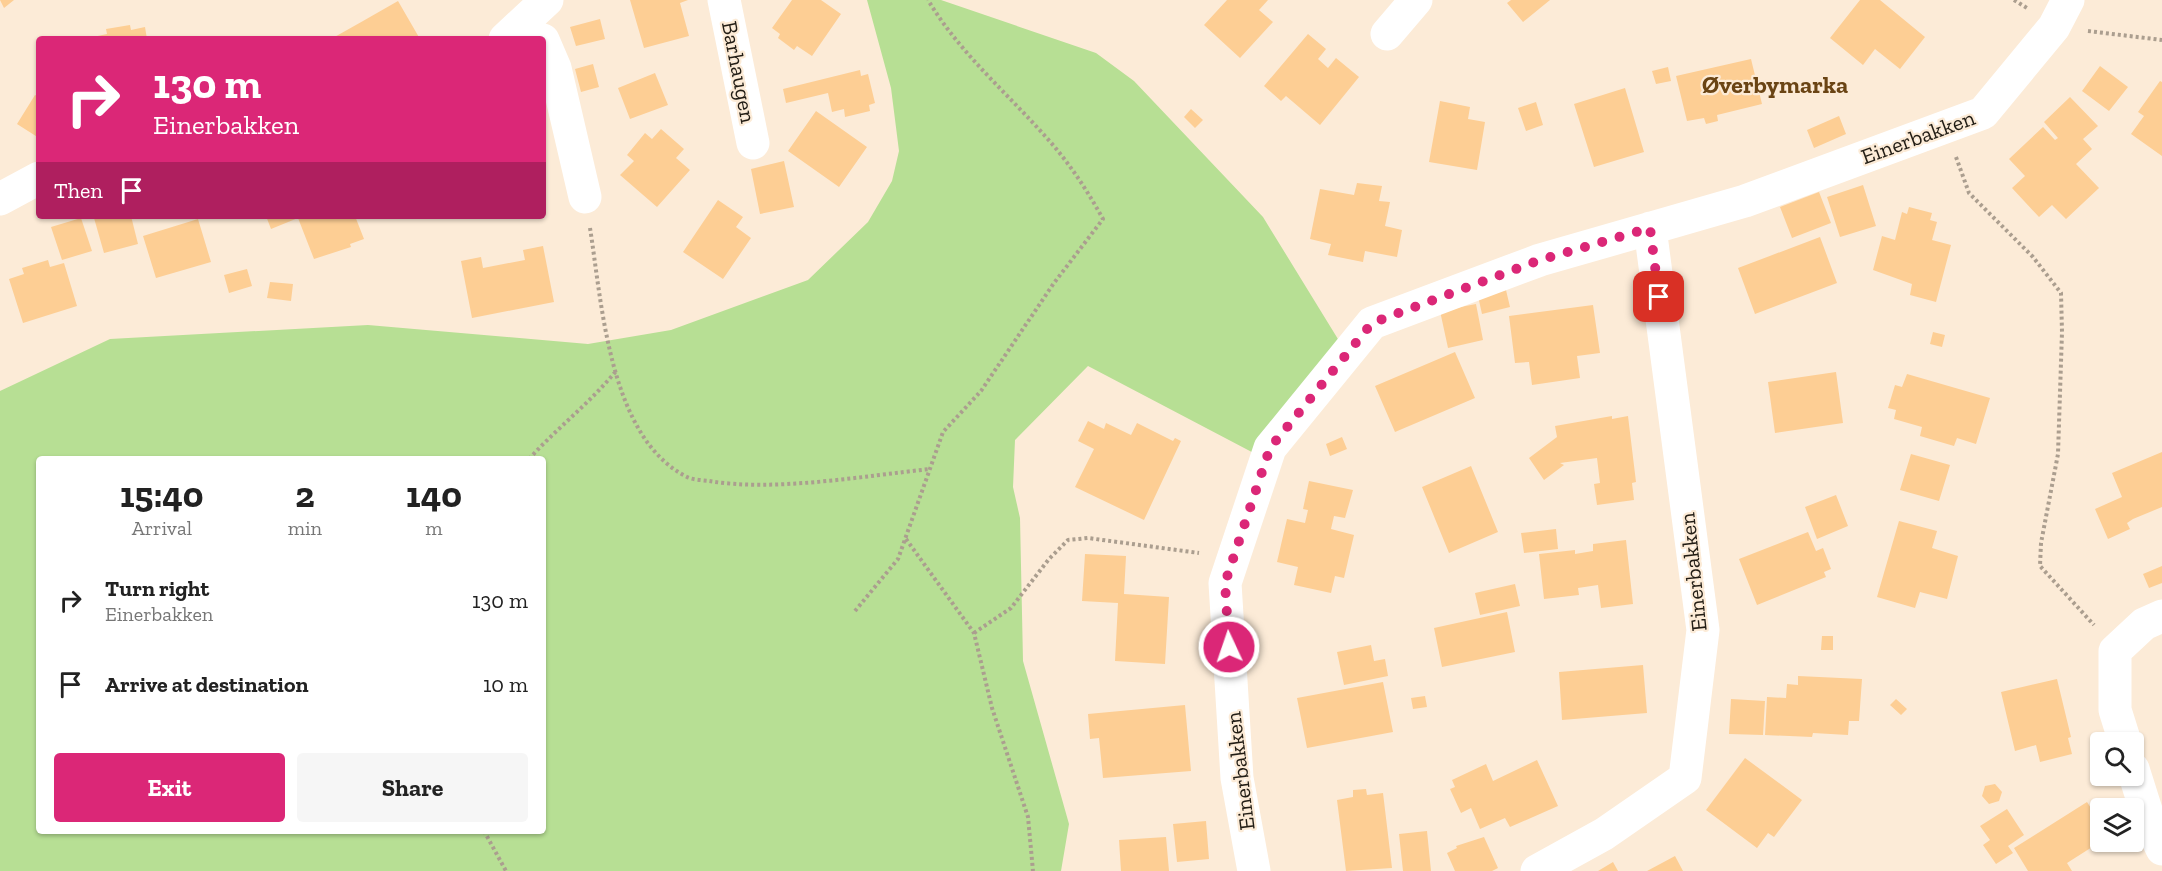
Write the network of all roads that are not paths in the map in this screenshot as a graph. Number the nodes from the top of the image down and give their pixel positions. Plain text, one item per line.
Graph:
1 (724, 0) edge
2 (1416, 0) edge
3 (2068, 0) edge
4 (1387, 34) dead end
5 (546, 51) edge
6 (753, 143) dead end
7 (36, 180) edge
8 (585, 197) road end
9 (0, 199) edge
10 (1650, 228) junction
11 (2162, 616) edge
12 (2122, 732) edge
13 (2138, 786) edge
14 (2162, 849) edge
15 (1254, 871) edge
16 (1537, 871) edge

1 - 6 street, Barhaugen
2 - 4 street
3 - 10 street, Einerbakken
5 - 8 street
7 - 9 street
10 - 15 street, Einerbakken
10 - 16 street, Einerbakken
11 - 12 street
13 - 14 street

